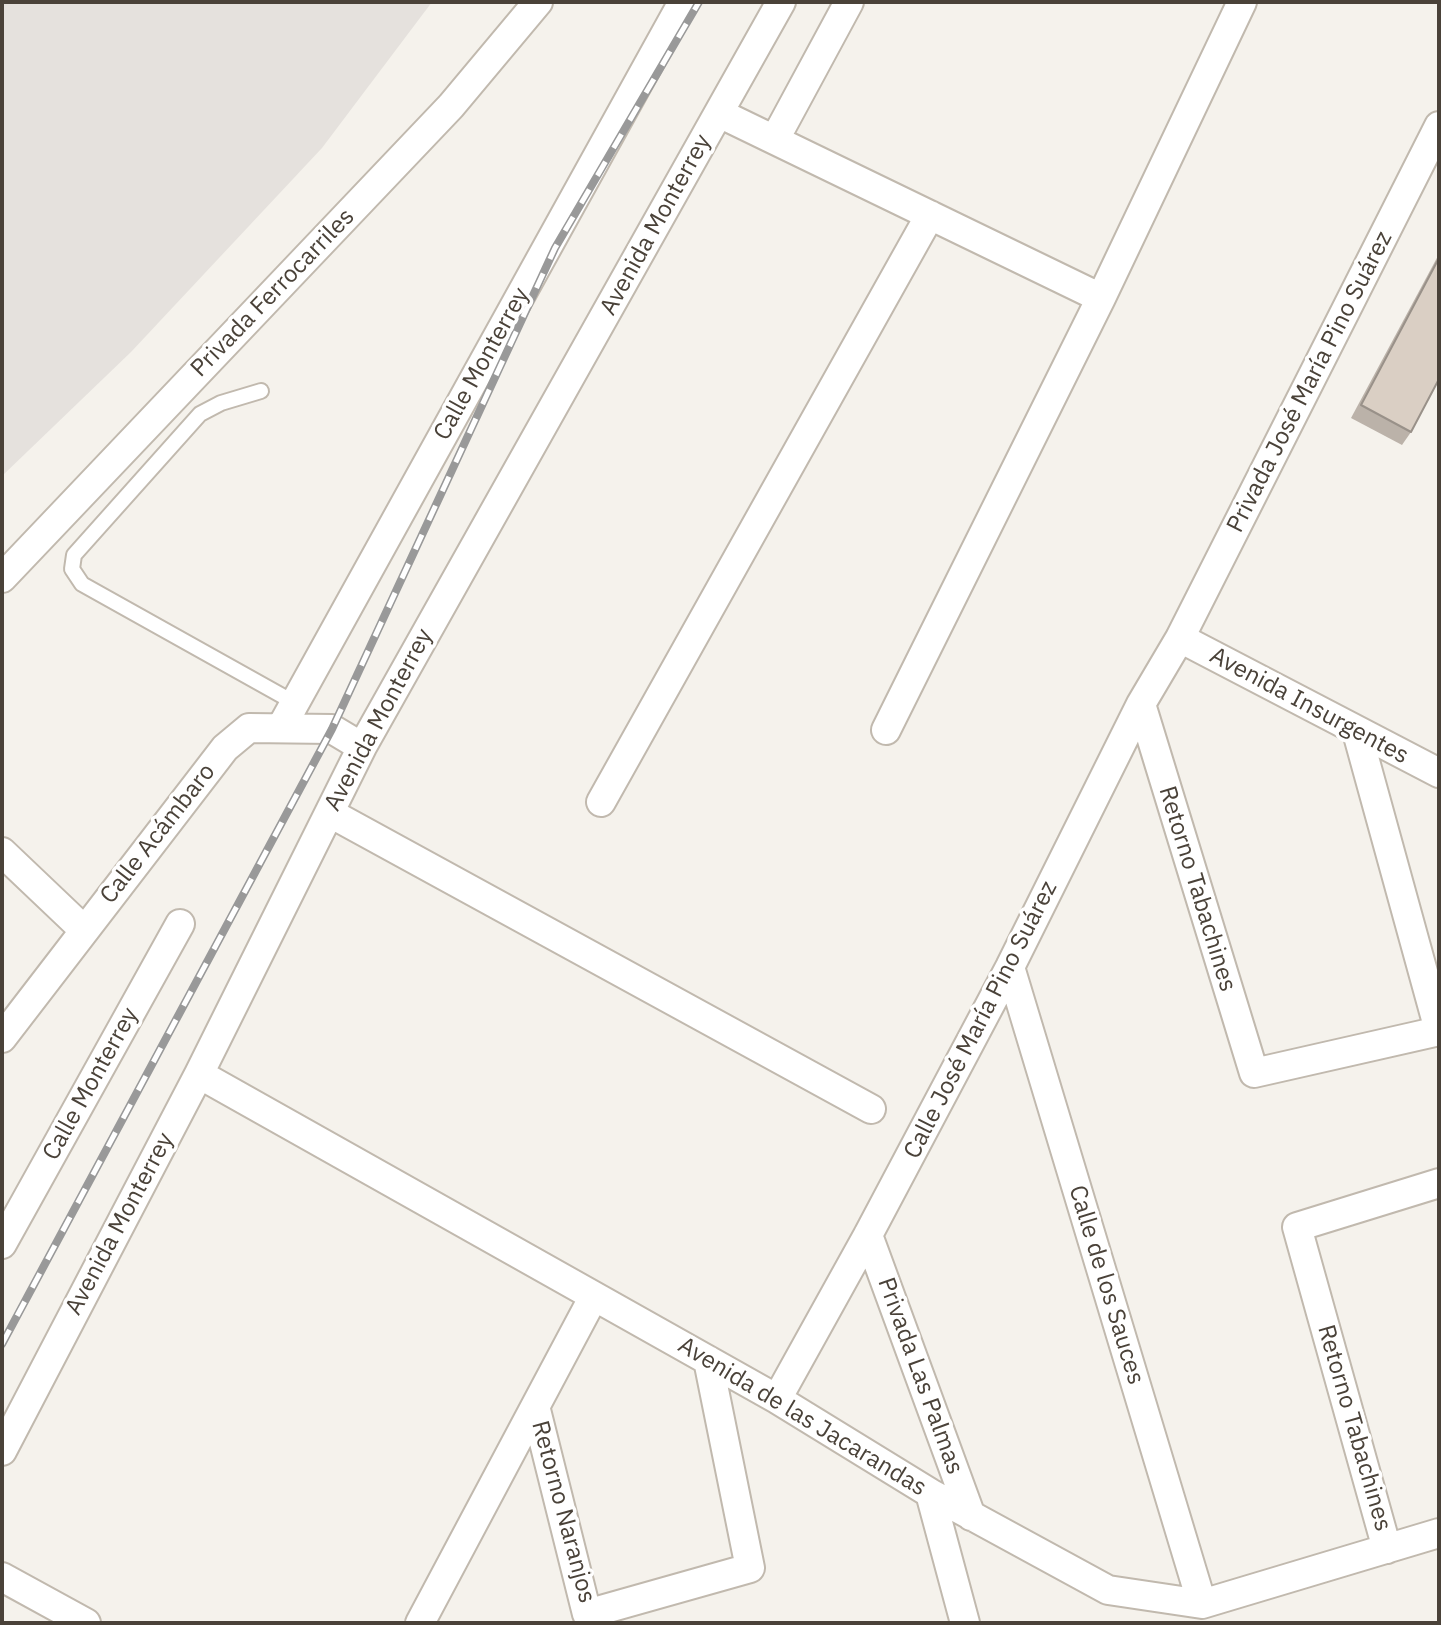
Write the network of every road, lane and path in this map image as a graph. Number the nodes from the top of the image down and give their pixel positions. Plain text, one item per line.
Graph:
1 (538, 2) edge
2 (683, 2) edge
3 (781, 2) edge
4 (849, 2) edge
5 (1242, 2) edge
6 (719, 113) junction
7 (1439, 126) edge
8 (775, 139) junction
9 (930, 215) junction
10 (1101, 298) junction
11 (261, 391) dead end
12 (2, 578) edge
13 (1180, 638) junction
14 (1141, 704) junction
15 (288, 715) junction
16 (886, 730) dead end
17 (1357, 732) junction
18 (362, 747) junction
19 (1439, 773) edge
20 (601, 802) dead end
21 (330, 813) junction
22 (2, 852) edge
23 (180, 924) dead end
24 (84, 930) junction
25 (1010, 967) junction
26 (1439, 1030) edge
27 (2, 1038) edge
28 (199, 1074) junction
29 (871, 1109) dead end
30 (1439, 1183) edge
31 (868, 1235) junction
32 (2, 1244) edge
33 (594, 1296) junction
34 (708, 1360) junction
35 (777, 1399) junction
36 (536, 1410) junction
37 (2, 1451) edge
38 (930, 1493) junction
39 (971, 1516) junction
40 (1439, 1533) edge
41 (1387, 1549) junction
42 (2, 1577) edge
43 (1202, 1604) junction
44 (86, 1623) edge
45 (420, 1623) edge
46 (965, 1623) edge

1 - 12 street, Privada Ferrocarriles
2 - 15 street, Calle Monterrey
3 - 6 street, Avenida Monterrey
4 - 8 street
5 - 10 street
6 - 8 street
6 - 18 street, Avenida Monterrey
7 - 13 street, Privada José María Pino Suárez
8 - 9 street
9 - 10 street
9 - 20 street
10 - 16 street
11 - 15 lane
13 - 14 street, Calle José María Pino Suárez
13 - 17 street, Avenida Insurgentes
14 - 25 street, Calle José María Pino Suárez
14 - 26 street, Retorno Tabachines
15 - 18 street, Calle Acámbaro
15 - 24 street, Calle Acámbaro
17 - 19 street, Avenida Insurgentes
17 - 26 street
18 - 21 street, Avenida Monterrey
21 - 28 street, Avenida Monterrey
21 - 29 street
22 - 24 street
23 - 32 street, Calle Monterrey
24 - 27 street, Calle Acámbaro
25 - 31 street, Calle José María Pino Suárez
25 - 43 street, Calle de los Sauces
28 - 33 street, Avenida de las Jacarandas
28 - 37 street, Avenida Monterrey
30 - 41 street, Retorno Tabachines
31 - 35 street, Calle José María Pino Suárez
31 - 39 street, Privada Las Palmas
33 - 34 street, Avenida de las Jacarandas
33 - 36 street
34 - 35 street, Avenida de las Jacarandas
34 - 36 street, Retorno Naranjos
35 - 38 street, Avenida de las Jacarandas
36 - 45 street
38 - 39 street, Avenida de las Jacarandas
38 - 46 street
39 - 43 street, Avenida de las Jacarandas
40 - 41 street, Avenida de las Jacarandas
41 - 43 street, Avenida de las Jacarandas
42 - 44 street

